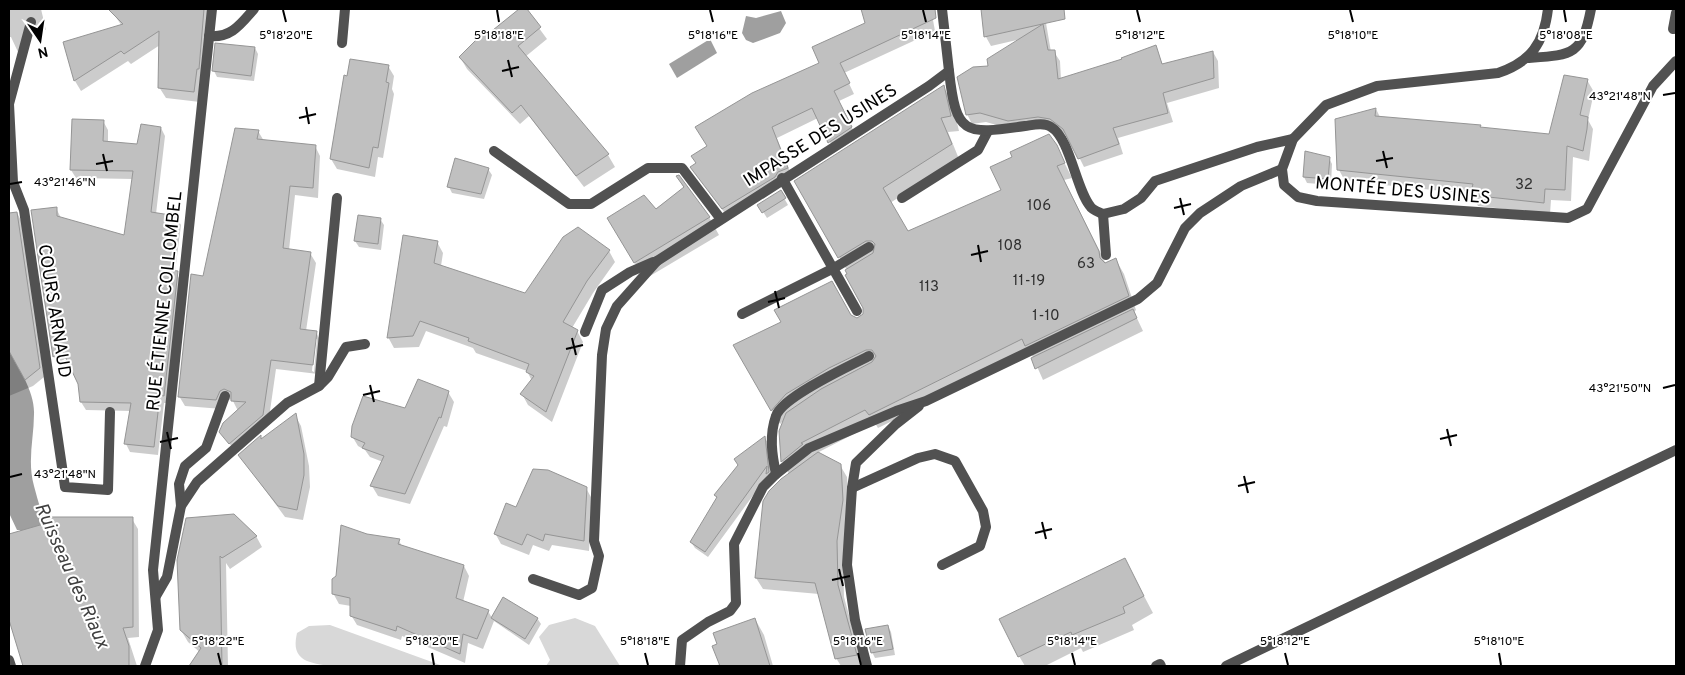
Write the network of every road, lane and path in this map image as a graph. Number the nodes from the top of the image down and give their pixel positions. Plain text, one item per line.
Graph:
1 (212, 9) edge
2 (254, 9) edge
3 (345, 9) edge
4 (942, 9) edge
5 (1548, 9) edge
6 (1591, 9) edge
7 (1676, 13) edge
8 (31, 22) dead end
9 (1672, 29) dead end
10 (209, 36) junction
11 (342, 43) dead end
12 (1527, 58) junction
13 (1676, 60) edge
14 (949, 71) junction
15 (988, 132) junction
16 (1293, 138) junction
17 (494, 151) dead end
18 (1282, 169) junction
19 (782, 178) junction
20 (338, 198) dead end
21 (902, 198) dead end
22 (1103, 214) junction
23 (720, 218) junction
24 (869, 247) dead end
25 (1106, 255) dead end
26 (657, 261) junction
27 (834, 268) junction
28 (857, 311) dead end
29 (742, 314) dead end
30 (585, 332) dead end
31 (366, 344) dead end
32 (869, 356) dead end
33 (318, 386) junction
34 (225, 396) dead end
35 (926, 401) junction
36 (110, 412) dead end
37 (1676, 450) edge
38 (776, 474) junction
39 (852, 488) junction
40 (182, 506) junction
41 (942, 566) dead end
42 (533, 579) dead end
43 (156, 596) junction
44 (9, 660) edge
45 (12, 666) edge
46 (146, 666) edge
47 (680, 666) edge
48 (866, 666) edge
49 (1156, 666) edge
50 (1161, 666) edge
51 (1226, 666) edge

1 - 10 street, RUE ÉTIENNE COLLOMBEL
2 - 10 street
3 - 11 street
4 - 14 street
5 - 12 street
6 - 12 street
7 - 9 street
8 - 36 street, COURS ARNAUD
10 - 43 street, RUE ÉTIENNE COLLOMBEL
12 - 16 street
13 - 18 street, MONTÉE DES USINES
14 - 15 street
14 - 19 street, IMPASSE DES USINES
15 - 21 street
15 - 22 street
16 - 18 street
16 - 22 street
17 - 23 street
18 - 35 street
19 - 23 street, IMPASSE DES USINES
19 - 27 street
20 - 33 street
22 - 25 street
23 - 26 street, IMPASSE DES USINES
24 - 27 street
26 - 30 street
26 - 42 street
27 - 28 street
27 - 29 street
31 - 33 street
32 - 38 street
33 - 40 street
34 - 40 street
35 - 38 street
35 - 39 street
37 - 51 street
38 - 47 street
39 - 41 street
39 - 48 street
40 - 43 street
43 - 46 street, RUE ÉTIENNE COLLOMBEL
44 - 45 street
49 - 50 street

